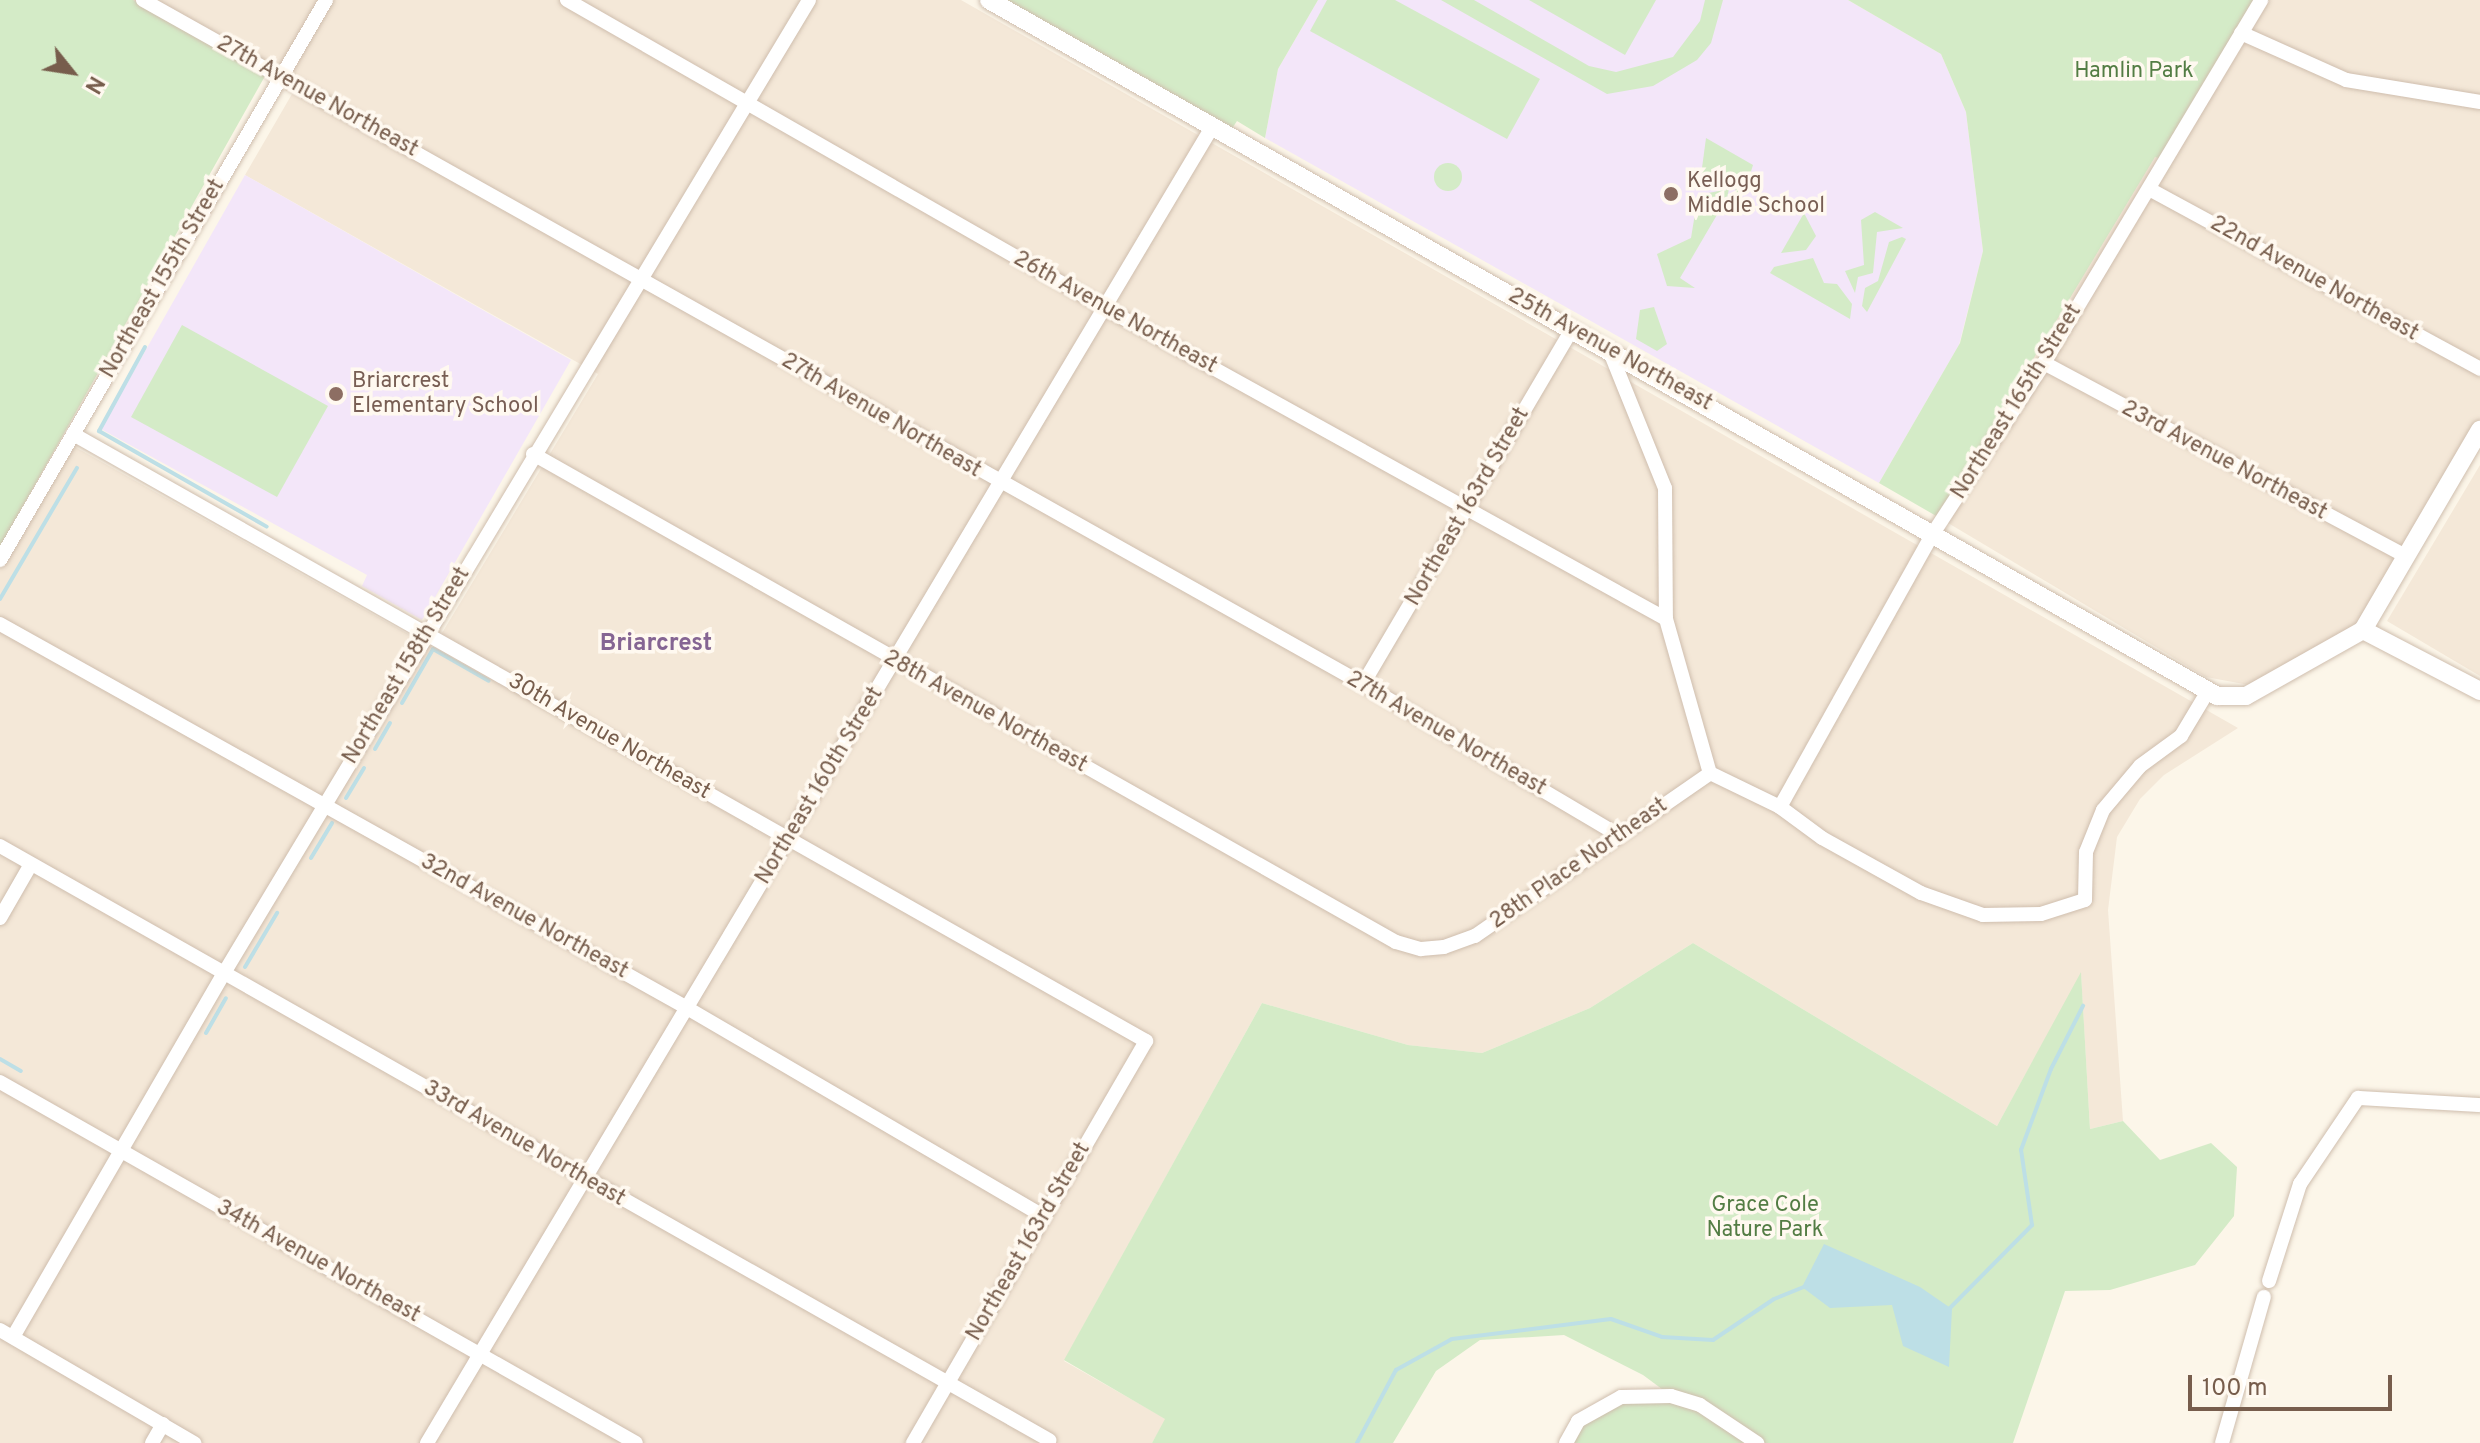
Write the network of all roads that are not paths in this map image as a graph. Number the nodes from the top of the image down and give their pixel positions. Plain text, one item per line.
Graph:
1 (143, 0) edge
2 (326, 0) edge
3 (567, 0) edge
4 (809, 0) edge
5 (989, 0) edge
6 (2261, 0) edge
7 (2241, 33) junction
8 (281, 76) junction
9 (747, 101) junction
10 (2480, 102) edge
11 (1212, 127) junction
12 (2149, 189) junction
13 (639, 279) junction
14 (1105, 308) junction
15 (1572, 329) junction
16 (1610, 351) junction
17 (2044, 363) junction
18 (2480, 369) edge
19 (2480, 430) edge
20 (73, 434) junction
21 (533, 454) junction
22 (1001, 484) junction
23 (1467, 508) junction
24 (1934, 532) junction
25 (2405, 556) junction
26 (0, 560) edge
27 (1666, 619) junction
28 (0, 624) edge
29 (2363, 630) junction
30 (427, 633) junction
31 (895, 661) junction
32 (1363, 684) junction
33 (2208, 691) junction
34 (2480, 691) edge
35 (1710, 773) junction
36 (324, 806) junction
37 (1780, 807) junction
38 (1618, 835) junction
39 (789, 839) junction
40 (0, 846) edge
41 (31, 864) junction
42 (0, 918) edge
43 (1444, 947) joint
44 (224, 973) junction
45 (687, 1008) junction
46 (1146, 1041) joint
47 (0, 1082) edge
48 (2480, 1105) edge
49 (121, 1151) junction
50 (584, 1180) junction
51 (1044, 1217) junction
52 (2269, 1281) dead end
53 (2264, 1297) dead end
54 (7, 1334) edge
55 (481, 1353) junction
56 (948, 1383) junction
57 (163, 1424) junction
58 (1049, 1440) dead end
59 (152, 1443) edge
60 (194, 1443) edge
61 (427, 1443) edge
62 (636, 1443) edge
63 (913, 1443) edge
64 (1566, 1443) edge
65 (1757, 1443) edge
66 (2222, 1443) edge

1 - 8 street, 27th Avenue Northeast
2 - 8 street, Northeast 155th Street
3 - 9 street, 26th Avenue Northeast
4 - 9 street, Northeast 158th Street
5 - 11 street, 25th Avenue Northeast
6 - 7 street, Northeast 165th Street
7 - 10 street
7 - 12 street, Northeast 165th Street
8 - 13 street, 27th Avenue Northeast
8 - 20 street, Northeast 155th Street
9 - 13 street, Northeast 158th Street
9 - 14 street, 26th Avenue Northeast
11 - 14 street, Northeast 160th Street
11 - 15 street, 25th Avenue Northeast
12 - 17 street, Northeast 165th Street
12 - 18 street, 22nd Avenue Northeast
13 - 21 street, Northeast 158th Street
13 - 22 street, 27th Avenue Northeast
14 - 22 street, Northeast 160th Street
14 - 23 street, 26th Avenue Northeast
15 - 16 street, 25th Avenue Northeast
15 - 23 street, Northeast 163rd Street
16 - 24 street, 25th Avenue Northeast
16 - 27 street
17 - 24 street, Northeast 165th Street
17 - 25 street, 23rd Avenue Northeast
19 - 25 street
20 - 26 street, Northeast 155th Street
20 - 30 street, 30th Avenue Northeast
21 - 30 street, Northeast 158th Street
21 - 31 street, 28th Avenue Northeast
22 - 31 street, Northeast 160th Street
22 - 32 street, 27th Avenue Northeast
23 - 27 street, 26th Avenue Northeast
23 - 32 street, Northeast 163rd Street
24 - 33 street, 25th Avenue Northeast
24 - 37 street, Northeast 165th Street
25 - 29 street
27 - 35 street
28 - 36 street, 32nd Avenue Northeast
29 - 33 street, 25th Avenue Northeast
29 - 34 street
30 - 36 street, Northeast 158th Street
30 - 39 street, 30th Avenue Northeast
31 - 39 street, Northeast 160th Street
31 - 43 street, 28th Avenue Northeast
32 - 38 street, 27th Avenue Northeast
33 - 37 street
35 - 37 street
35 - 38 street, 28th Place Northeast
36 - 44 street, Northeast 158th Street
36 - 45 street, 32nd Avenue Northeast
38 - 43 street, 28th Place Northeast
39 - 45 street, Northeast 160th Street
39 - 46 street, 30th Avenue Northeast
40 - 41 street, 33rd Avenue Northeast
41 - 42 street
41 - 44 street, 33rd Avenue Northeast
44 - 49 street, Northeast 158th Street
44 - 50 street, 33rd Avenue Northeast
45 - 50 street, Northeast 160th Street
45 - 51 street, 32nd Avenue Northeast
46 - 51 street, Northeast 163rd Street
47 - 49 street, 34th Avenue Northeast
48 - 52 street
49 - 54 street, Northeast 158th Street
49 - 55 street, 34th Avenue Northeast
50 - 55 street, Northeast 160th Street
50 - 56 street, 33rd Avenue Northeast
51 - 56 street, Northeast 163rd Street
53 - 66 street
54 - 57 street
55 - 61 street, Northeast 160th Street
55 - 62 street, 34th Avenue Northeast
56 - 58 street, 33rd Avenue Northeast
56 - 63 street, Northeast 163rd Street
57 - 59 street
57 - 60 street
64 - 65 street

